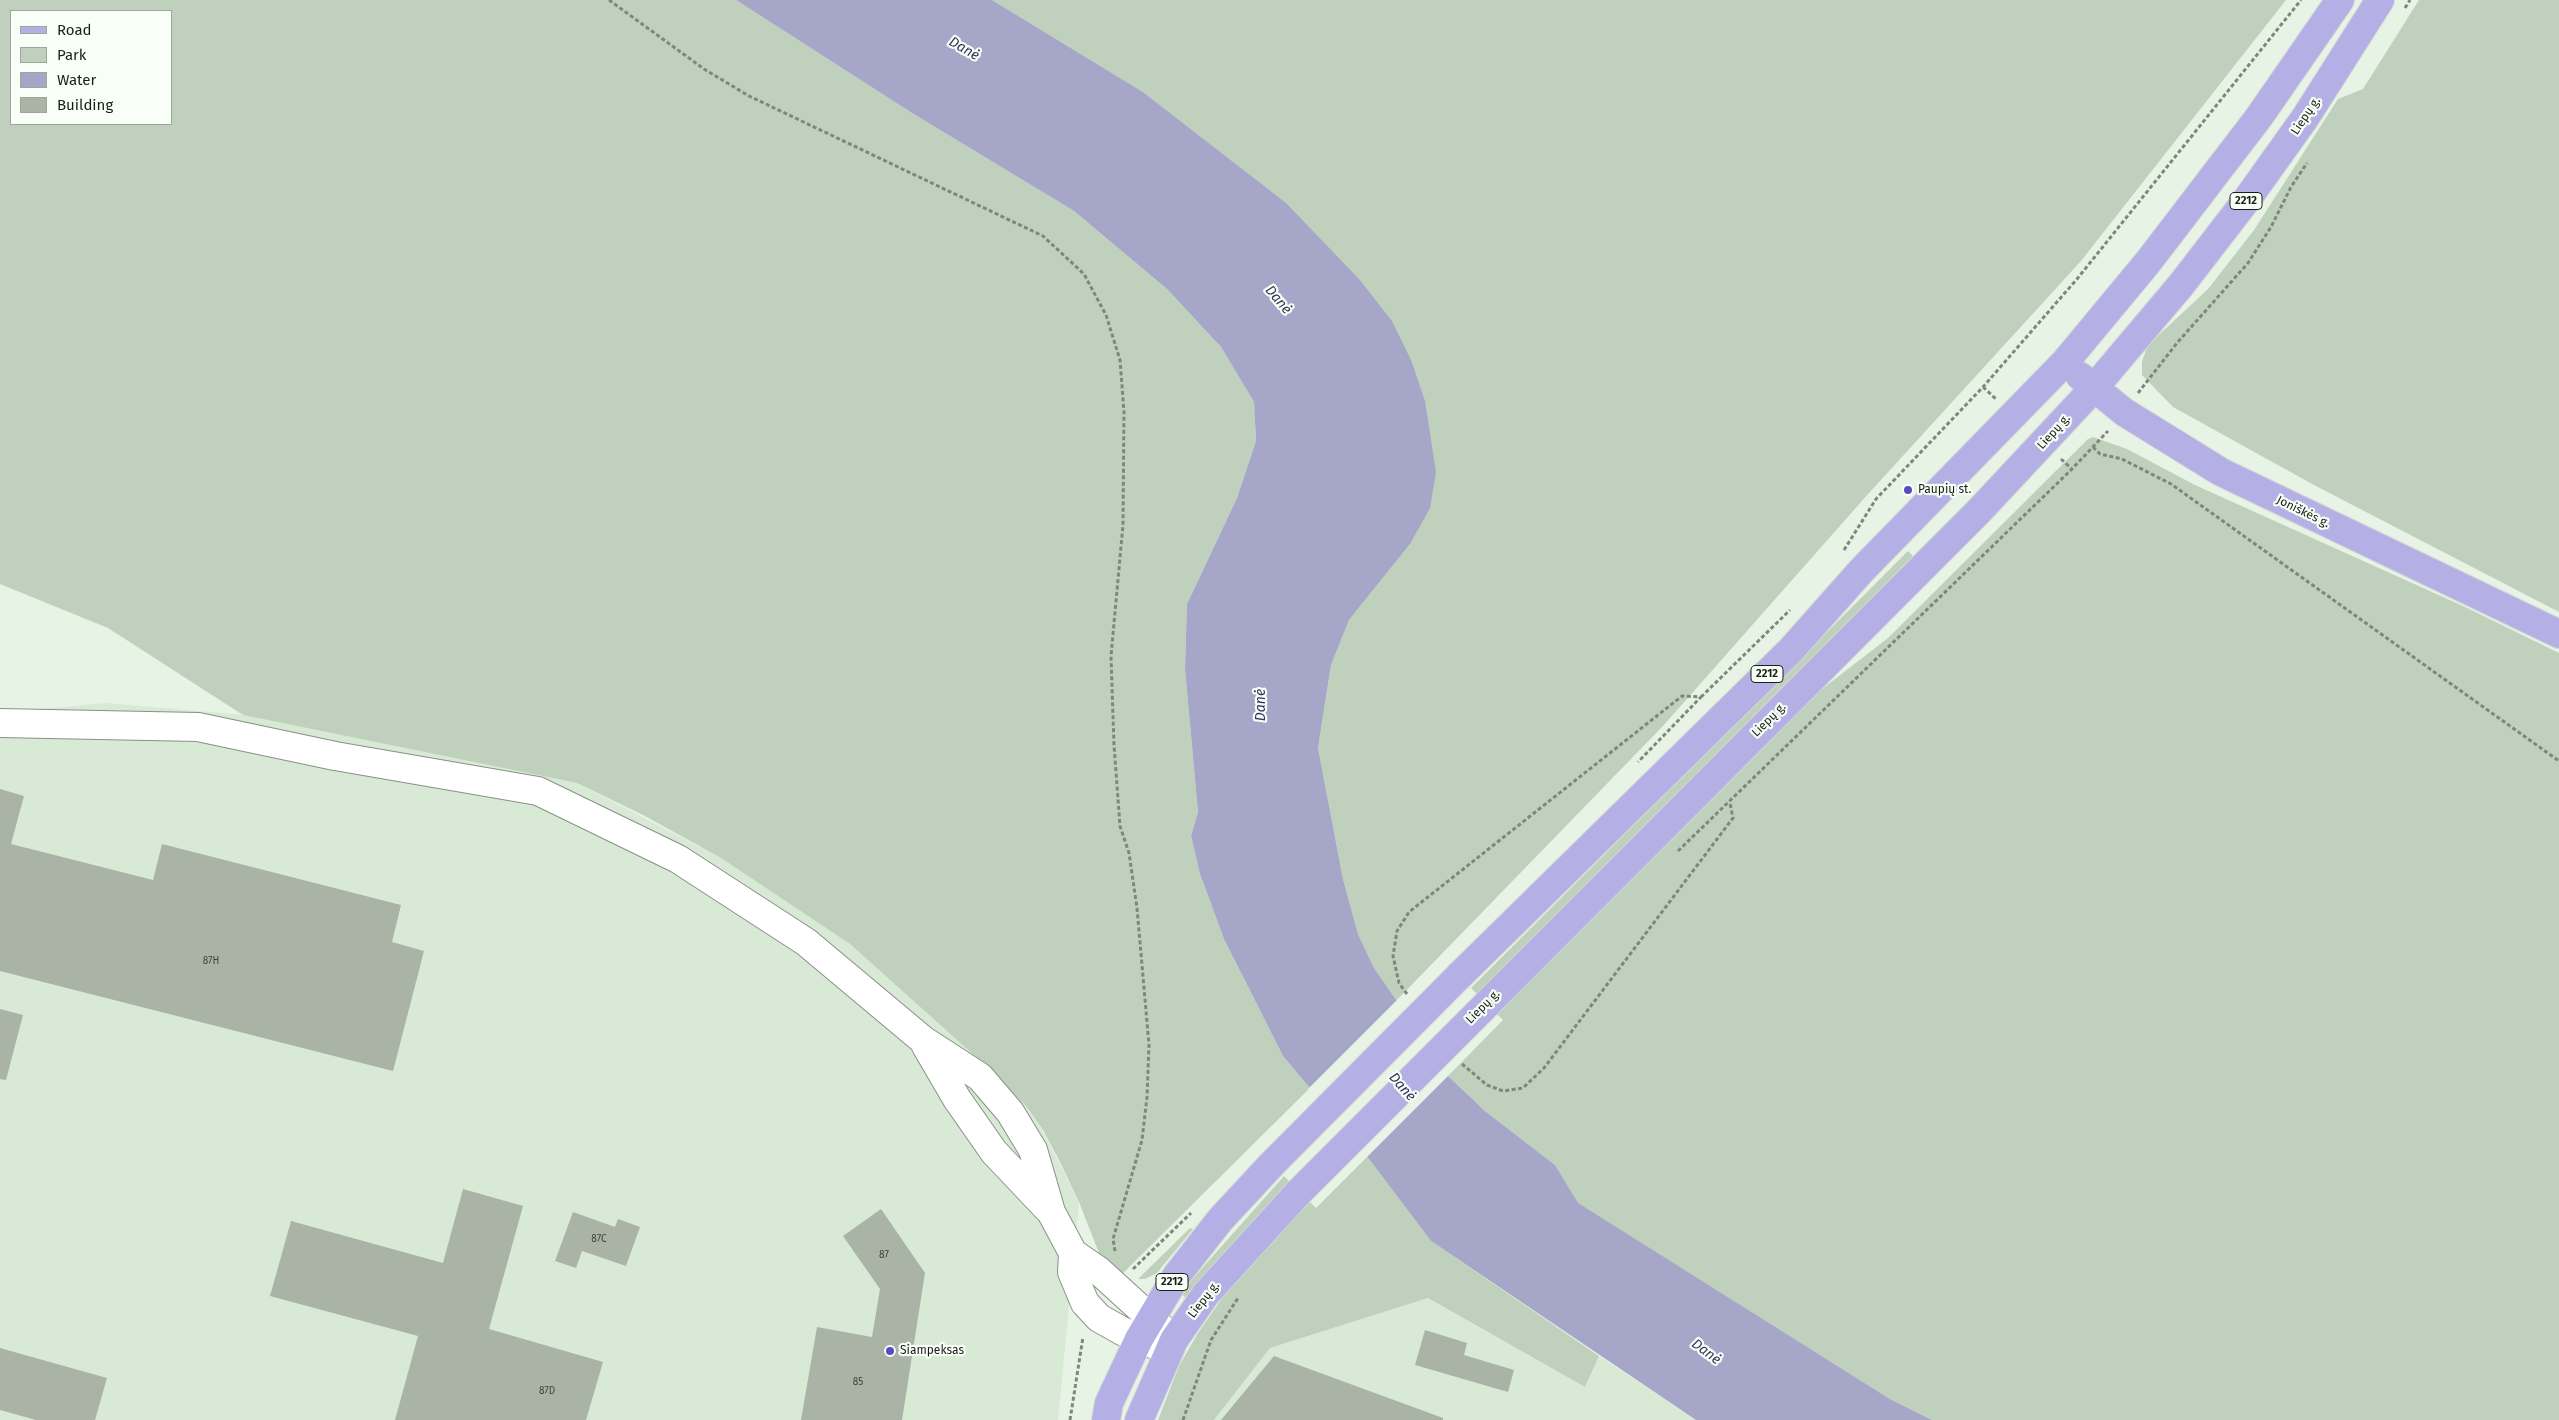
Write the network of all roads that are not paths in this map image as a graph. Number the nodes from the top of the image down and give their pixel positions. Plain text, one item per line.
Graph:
1 (2340, 0) edge
2 (2380, 0) edge
3 (2065, 362) junction
4 (2094, 388) junction
5 (2559, 634) edge
6 (0, 724) edge
7 (923, 1040) junction
8 (1050, 1212) junction
9 (1145, 1328) junction
10 (1172, 1345) junction
11 (1106, 1420) edge
12 (1139, 1420) edge

1 - 3 main road, 2212
2 - 4 main road, Liepų g. / 2212
3 - 4 main road, Joniškės g.
3 - 9 main road, 2212, bridge
4 - 5 main road, Joniškės g.
4 - 10 main road, Liepų g. / 2212, bridge
6 - 7 street
7 - 8 street
7 - 8 street
8 - 9 street
9 - 10 street
9 - 11 main road, 2212
10 - 12 main road, Liepų g. / 2212

